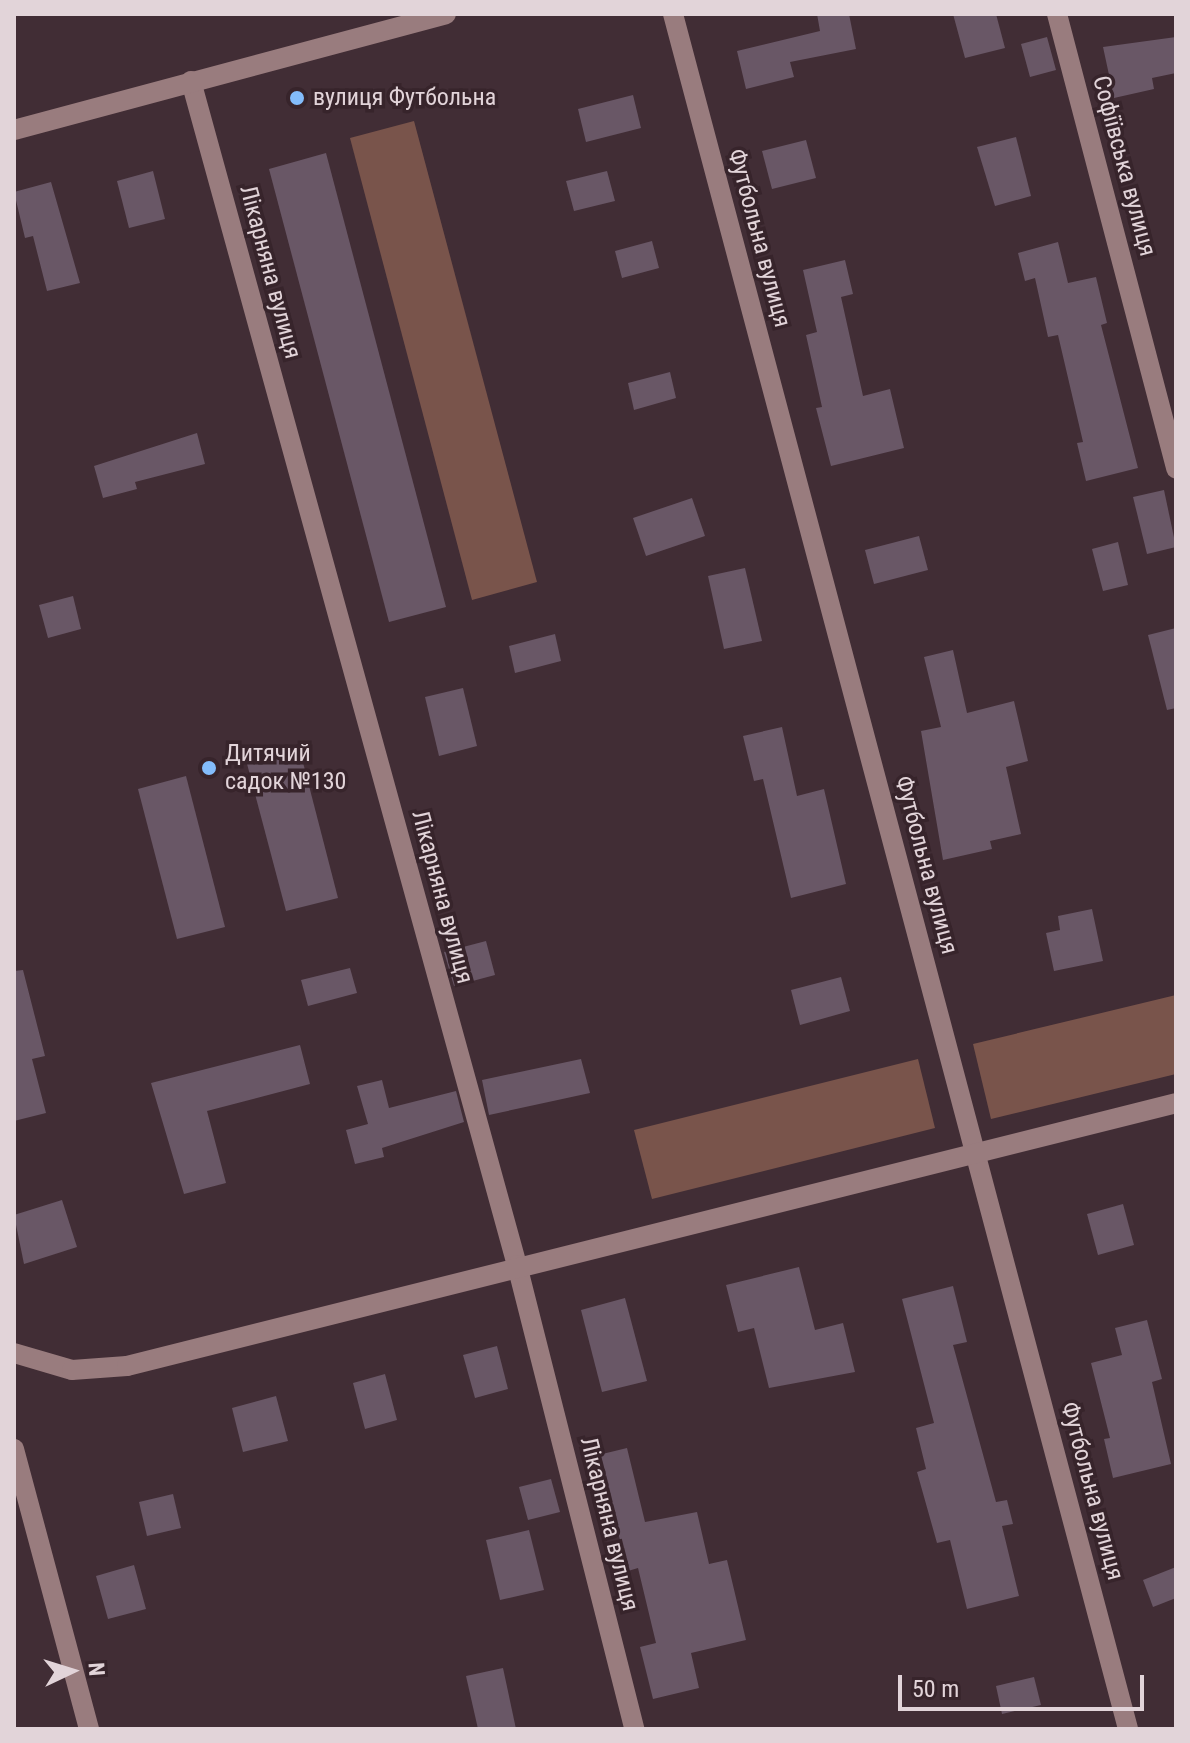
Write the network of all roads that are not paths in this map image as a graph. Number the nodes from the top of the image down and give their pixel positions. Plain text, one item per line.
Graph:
1 (446, 14) edge
2 (673, 14) edge
3 (1057, 14) edge
4 (191, 81) junction
5 (14, 130) edge
6 (1176, 469) edge
7 (1176, 1103) edge
8 (976, 1150) junction
9 (517, 1265) junction
10 (14, 1353) edge
11 (14, 1449) edge
12 (89, 1729) edge
13 (634, 1729) edge
14 (1128, 1729) edge

1 - 4 street
2 - 8 street, Футбольна вулиця
3 - 6 street, Софіївська вулиця
4 - 5 street
4 - 9 street, Лікарняна вулиця
7 - 8 street
8 - 9 street
8 - 14 street, Футбольна вулиця
9 - 10 street
9 - 13 street, Лікарняна вулиця
11 - 12 street

